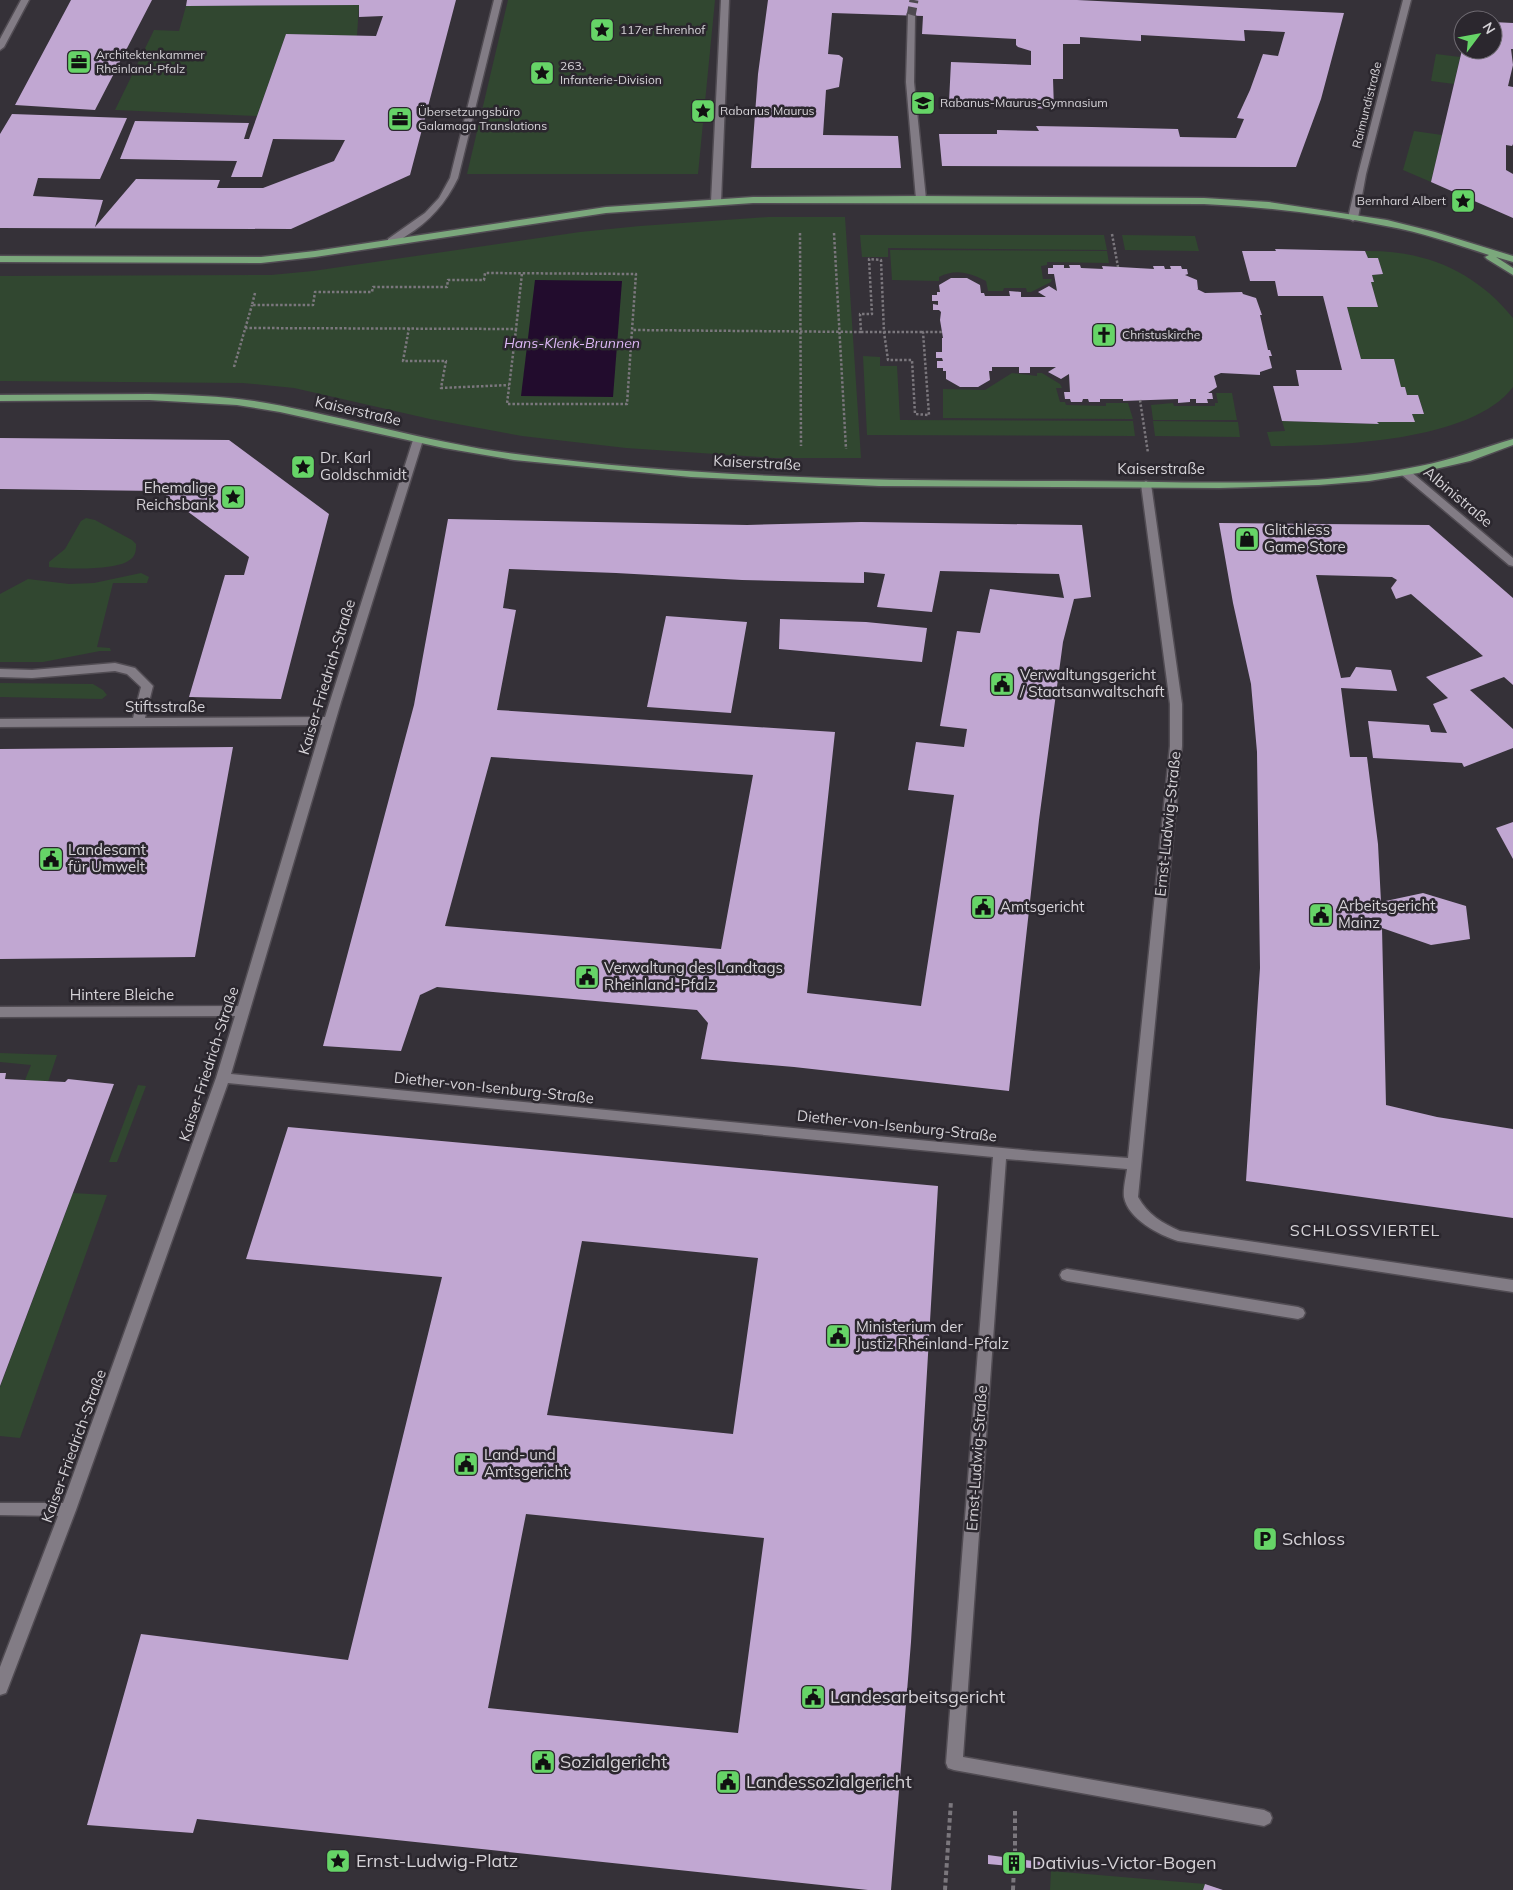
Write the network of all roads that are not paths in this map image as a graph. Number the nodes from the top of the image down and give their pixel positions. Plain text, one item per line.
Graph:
1 (25, 0) edge
2 (498, 0) edge
3 (725, 0) edge
4 (1407, 0) edge
5 (911, 16) tunnel mouth
6 (0, 46) edge
7 (920, 199) junction
8 (716, 202) junction
9 (1353, 218) junction
10 (392, 241) junction
11 (1474, 247) junction
12 (0, 259) edge
13 (1513, 260) edge
14 (1513, 272) edge
15 (0, 398) edge
16 (418, 440) junction
17 (1513, 442) edge
18 (1406, 472) junction
19 (1146, 484) junction
20 (1513, 563) edge
21 (0, 673) edge
22 (330, 721) junction
23 (138, 722) junction
24 (0, 723) edge
25 (244, 1011) junction
26 (0, 1012) edge
27 (223, 1078) junction
28 (1000, 1153) junction
29 (1135, 1164) junction
30 (1066, 1275) dead end
31 (1513, 1286) edge
32 (1298, 1313) dead end
33 (0, 1509) edge
34 (68, 1510) junction
35 (0, 1688) edge
36 (1264, 1818) dead end

1 - 6 street
2 - 10 street
3 - 8 street
4 - 9 street, Raimundistraße
5 - 7 street
7 - 8 main road
7 - 9 main road
8 - 10 main road
9 - 11 main road
10 - 12 main road
11 - 13 main road
11 - 14 main road
15 - 16 main road, Kaiserstraße
16 - 19 main road, Kaiserstraße
16 - 22 street, Kaiser-Friedrich-Straße
17 - 18 main road, Kaiserstraße
18 - 19 main road, Kaiserstraße
18 - 20 street, Albinistraße
19 - 29 street, Ernst-Ludwig-Straße
21 - 23 street
22 - 23 street, Stiftsstraße
22 - 25 street, Kaiser-Friedrich-Straße
23 - 24 street, Stiftsstraße
25 - 26 street, Hintere Bleiche
25 - 27 street, Kaiser-Friedrich-Straße
27 - 28 street, Diether-von-Isenburg-Straße
27 - 34 street, Kaiser-Friedrich-Straße
28 - 29 street, Diether-von-Isenburg-Straße
28 - 36 street, Ernst-Ludwig-Straße
29 - 31 street
30 - 32 street
33 - 34 street
34 - 35 street, Kaiser-Friedrich-Straße

